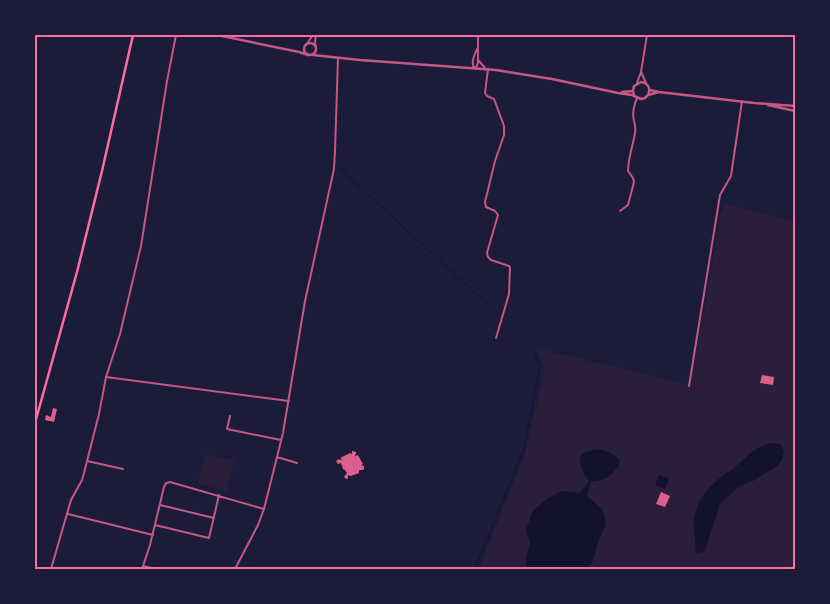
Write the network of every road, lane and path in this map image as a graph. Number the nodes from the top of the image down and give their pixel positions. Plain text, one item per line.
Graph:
1 (176, 35) edge
2 (218, 35) edge
3 (314, 35) edge
4 (478, 35) edge
5 (647, 35) edge
6 (132, 36) edge
7 (306, 46) junction
8 (477, 47) junction
9 (316, 49) junction
10 (292, 51) junction
11 (308, 55) junction
12 (313, 55) junction
13 (324, 56) junction
14 (338, 58) junction
15 (473, 59) junction
16 (478, 59) junction
17 (467, 67) junction
18 (474, 68) junction
19 (487, 69) junction
20 (642, 72) junction
21 (646, 83) junction
22 (636, 84) junction
23 (650, 90) junction
24 (633, 91) junction
25 (659, 92) junction
26 (618, 93) junction
27 (648, 95) junction
28 (636, 97) junction
29 (742, 101) junction
30 (761, 104) junction
31 (795, 106) edge
32 (795, 111) edge
33 (620, 211) dead end
34 (496, 338) dead end
35 (106, 377) junction
36 (689, 386) dead end
37 (289, 401) junction
38 (230, 416) dead end
39 (35, 423) edge
40 (281, 440) junction
41 (277, 457) junction
42 (88, 461) junction
43 (296, 463) dead end
44 (123, 469) dead end
45 (219, 495) junction
46 (160, 504) junction
47 (264, 509) junction
48 (66, 514) junction
49 (214, 518) junction
50 (155, 525) junction
51 (153, 535) junction
52 (795, 564) edge
53 (142, 567) edge
54 (51, 569) edge
55 (156, 569) edge
56 (235, 569) edge
57 (793, 569) edge

1 - 35 street
2 - 10 street
3 - 7 street
3 - 9 street
4 - 8 street
5 - 20 street
6 - 39 main road
7 - 9 street
7 - 10 street
7 - 11 street
8 - 15 street
8 - 16 street
9 - 12 street
9 - 13 street
10 - 11 street
11 - 12 street
12 - 13 street
13 - 14 street
14 - 17 street
14 - 37 street
15 - 17 street
15 - 18 street
16 - 18 street
16 - 19 street
17 - 18 street
18 - 19 street
19 - 26 street
19 - 34 street
20 - 21 street
20 - 22 street
21 - 22 street
21 - 23 street
22 - 24 street
23 - 25 street
23 - 27 street
24 - 26 street
24 - 28 street
25 - 27 street
25 - 29 street
26 - 28 street
27 - 28 street
28 - 33 street
29 - 30 street
29 - 36 street
30 - 31 street
30 - 32 street
35 - 37 street
35 - 42 street
37 - 40 street
38 - 40 street
40 - 41 street
41 - 43 street
41 - 47 street
42 - 44 street
42 - 48 street
45 - 46 street
45 - 47 street
45 - 49 street
46 - 49 street
46 - 50 street
47 - 56 street
48 - 51 street
48 - 54 street
49 - 50 street
50 - 51 street
51 - 53 street
52 - 57 path
53 - 55 street

